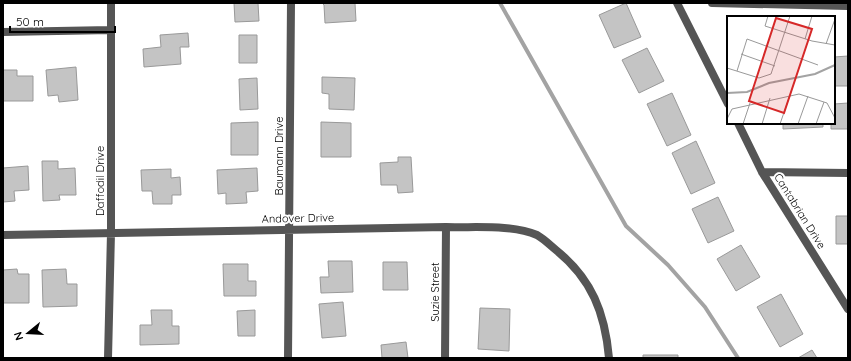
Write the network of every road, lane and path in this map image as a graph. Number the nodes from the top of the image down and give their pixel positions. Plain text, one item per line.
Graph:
1 (111, 3) edge
2 (291, 3) edge
3 (677, 3) edge
4 (712, 3) edge
5 (848, 6) edge
6 (111, 30) junction
7 (3, 32) edge
8 (727, 102) edge
9 (738, 124) edge
10 (762, 172) junction
11 (848, 173) edge
12 (446, 227) junction
13 (290, 230) junction
14 (111, 233) junction
15 (3, 235) edge
16 (848, 309) edge
17 (108, 358) edge
18 (288, 358) edge
19 (445, 358) edge
20 (609, 358) edge

1 - 6 street, Daffodil Drive
2 - 13 street, Baumann Drive
3 - 8 street
4 - 5 street
6 - 7 street
6 - 14 street, Daffodil Drive
9 - 10 street, Cantabrian Drive
10 - 11 street
10 - 16 street, Cantabrian Drive
12 - 13 street, Andover Drive
12 - 19 street, Suzie Street
12 - 20 street, Andover Drive
13 - 14 street, Andover Drive
13 - 18 street, Baumann Drive
14 - 15 street, Andover Drive
14 - 17 street, Daffodil Drive

